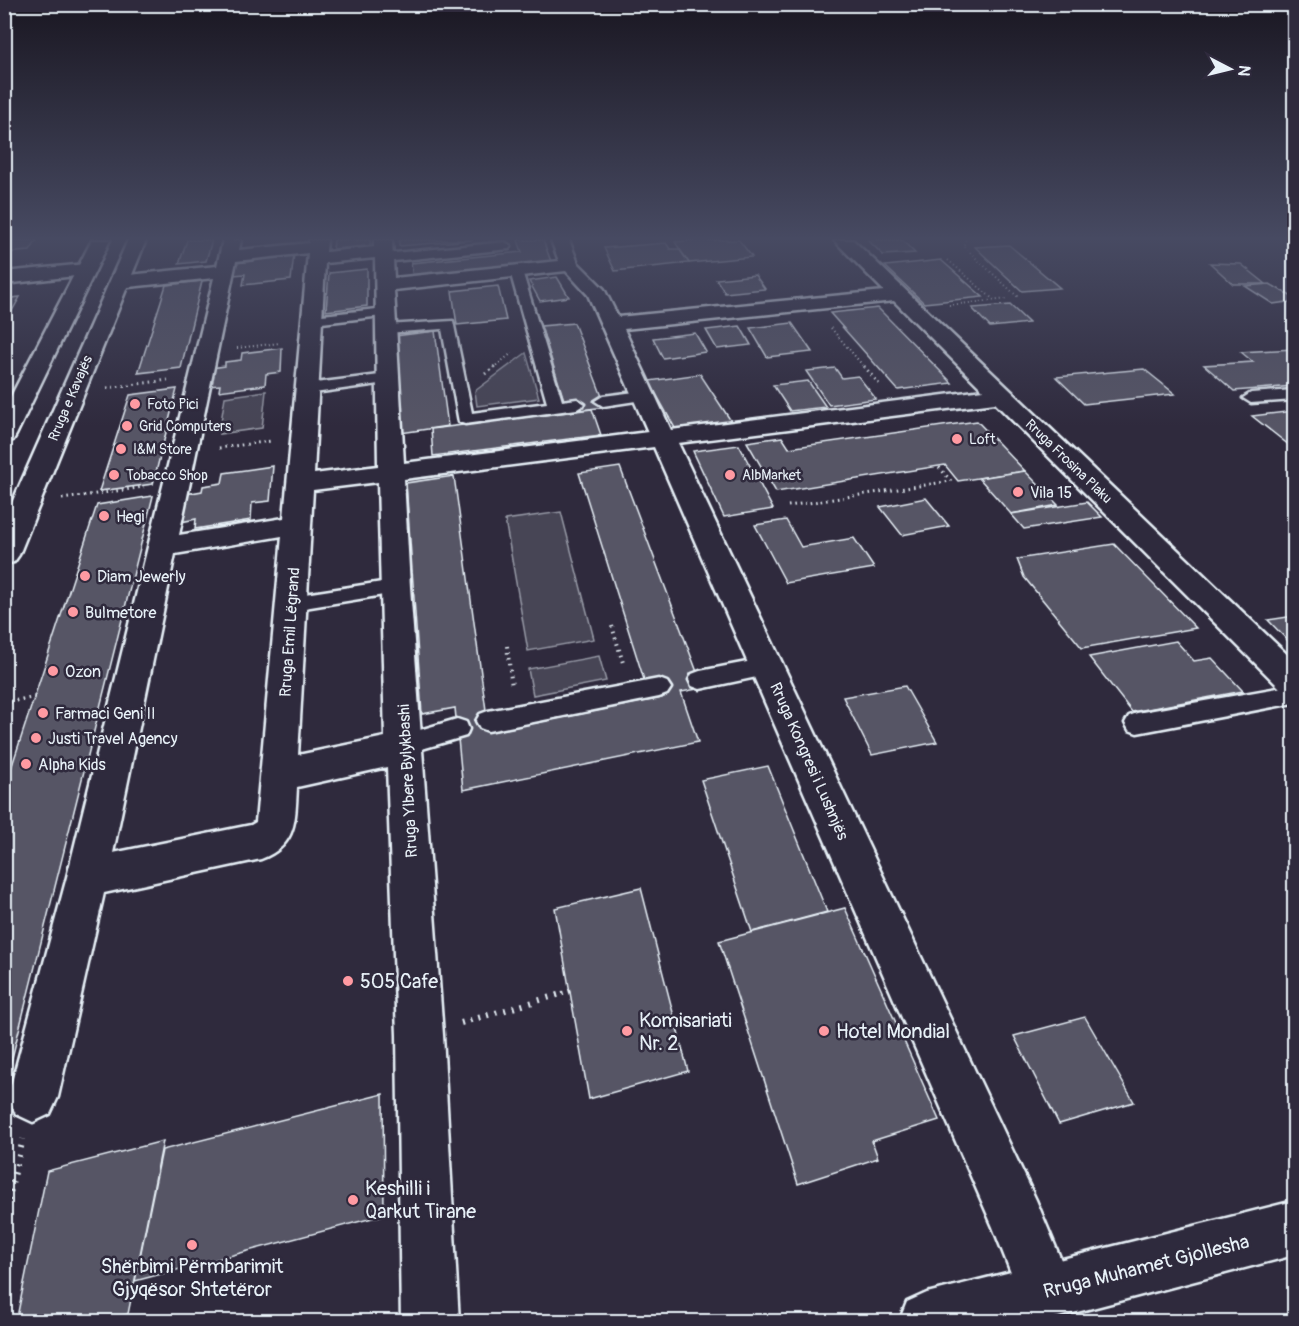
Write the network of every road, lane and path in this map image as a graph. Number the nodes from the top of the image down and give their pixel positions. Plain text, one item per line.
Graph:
1 (70, 302) edge
2 (111, 302) edge
3 (218, 302) edge
4 (314, 302) edge
5 (385, 302) edge
6 (525, 302) edge
7 (601, 302) edge
8 (906, 302) junction
9 (917, 302) edge
10 (810, 304) junction
11 (386, 321) junction
12 (611, 324) junction
13 (312, 329) junction
14 (535, 336) junction
15 (204, 363) junction
16 (388, 379) junction
17 (100, 388) dead end
18 (307, 389) junction
19 (460, 392) junction
20 (1001, 395) junction
21 (1294, 395) edge
22 (643, 396) junction
23 (1251, 398) dead end
24 (603, 401) dead end
25 (577, 404) dead end
26 (556, 407) junction
27 (899, 407) junction
28 (4, 435) edge
29 (304, 436) junction
30 (662, 438) junction
31 (184, 453) junction
32 (938, 466) dead end
33 (391, 473) junction
34 (177, 482) junction
35 (301, 484) junction
36 (59, 499) dead end
37 (788, 506) dead end
38 (296, 525) junction
39 (163, 547) junction
40 (4, 555) edge
41 (395, 587) junction
42 (292, 603) junction
43 (612, 626) dead end
44 (507, 646) dead end
45 (768, 667) junction
46 (700, 680) dead end
47 (1294, 681) edge
48 (659, 688) dead end
49 (632, 693) junction
50 (1294, 694) edge
51 (34, 698) dead end
52 (4, 703) edge
53 (516, 716) junction
54 (488, 722) dead end
55 (1137, 723) dead end
56 (457, 729) dead end
57 (405, 744) junction
58 (278, 775) junction
59 (87, 878) junction
60 (570, 991) dead end
61 (420, 1035) junction
62 (33, 1097) joint
63 (4, 1218) edge
64 (1294, 1228) edge
65 (1046, 1291) junction
66 (430, 1322) edge
67 (927, 1322) edge

1 - 28 street
2 - 40 street, Rruga e Kavajës
3 - 15 street
4 - 13 street, Rruga Emil Lëgrand
5 - 11 street, Rruga Ylbere Bylykbashi
6 - 14 lane
7 - 12 street, Rruga Kongresi i Lushnjës
8 - 9 path
8 - 10 street
8 - 20 street, Rruga Frosina Plaku
10 - 12 street
10 - 27 path
11 - 13 lane
11 - 16 street, Rruga Ylbere Bylykbashi
11 - 19 lane
12 - 22 street, Rruga Kongresi i Lushnjës
13 - 15 path
13 - 18 street, Rruga Emil Lëgrand
14 - 19 path
14 - 26 lane
15 - 17 path
15 - 31 street
16 - 18 lane
16 - 33 street, Rruga Ylbere Bylykbashi
18 - 29 street, Rruga Emil Lëgrand
19 - 26 lane
20 - 27 street
20 - 47 street, Rruga Frosina Plaku
21 - 23 lane
22 - 24 lane
22 - 30 street, Rruga Kongresi i Lushnjës
25 - 26 lane
27 - 30 street
29 - 31 path
29 - 35 street, Rruga Emil Lëgrand
30 - 33 street
30 - 45 street, Rruga Kongresi i Lushnjës
31 - 34 street
32 - 37 path
33 - 35 street
33 - 41 street, Rruga Ylbere Bylykbashi
34 - 36 path
34 - 39 street
35 - 38 street, Rruga Emil Lëgrand
38 - 39 street
38 - 42 street, Rruga Emil Lëgrand
39 - 59 street
41 - 42 lane
41 - 57 street, Rruga Ylbere Bylykbashi
42 - 58 street, Rruga Emil Lëgrand
43 - 49 path
44 - 53 path
45 - 46 lane
45 - 65 street, Rruga Kongresi i Lushnjës
48 - 49 lane
49 - 53 lane
50 - 55 lane
51 - 52 path
53 - 54 lane
56 - 57 lane
57 - 58 street
57 - 61 street, Rruga Ylbere Bylykbashi
58 - 59 street, Rruga Emil Lëgrand
59 - 62 street
60 - 61 path
61 - 66 street, Rruga Ylbere Bylykbashi
62 - 63 path
64 - 65 street, Rruga Muhamet Gjollesha
65 - 67 street, Rruga Muhamet Gjollesha

